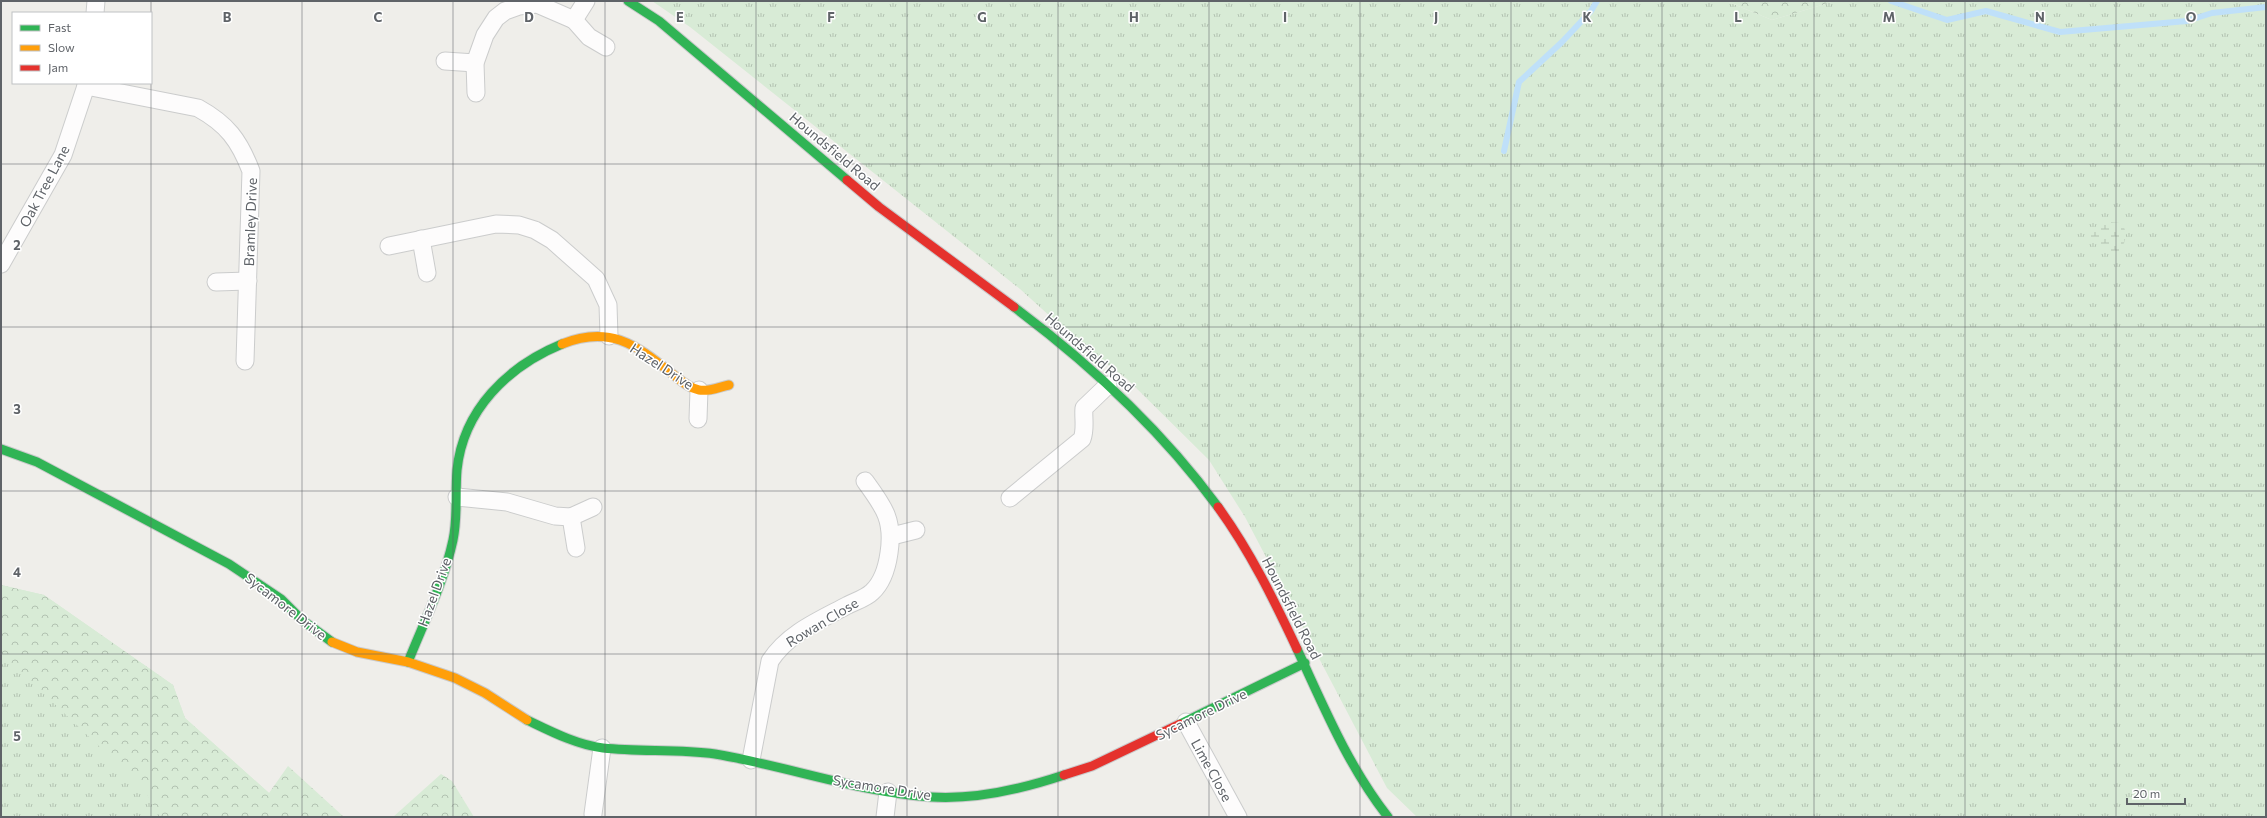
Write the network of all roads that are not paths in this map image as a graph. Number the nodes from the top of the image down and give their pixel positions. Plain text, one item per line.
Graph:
1 (96, 1) edge
2 (586, 1) edge
3 (628, 1) edge
4 (95, 12) edge
5 (574, 20) junction
6 (606, 47) dead end
7 (445, 61) dead end
8 (475, 63) junction
9 (86, 84) edge
10 (476, 93) dead end
11 (421, 239) junction
12 (389, 246) dead end
13 (1, 264) edge
14 (427, 273) dead end
15 (248, 281) junction
16 (216, 282) dead end
17 (608, 336) junction
18 (245, 361) dead end
19 (729, 385) dead end
20 (1108, 385) junction
21 (700, 390) junction
22 (698, 419) dead end
23 (1, 449) edge
24 (865, 481) dead end
25 (457, 497) junction
26 (1010, 498) dead end
27 (593, 507) dead end
28 (571, 516) junction
29 (916, 530) dead end
30 (892, 536) junction
31 (576, 548) dead end
32 (408, 662) junction
33 (1305, 663) junction
34 (1186, 722) junction
35 (602, 748) junction
36 (751, 760) junction
37 (888, 792) junction
38 (593, 814) dead end
39 (885, 817) edge
40 (1238, 817) edge
41 (1388, 817) edge

1 - 4 street
2 - 5 street
3 - 20 street, Houndsfield Road
5 - 6 street
5 - 8 street
7 - 8 street
8 - 10 street
9 - 13 street, Oak Tree Lane
9 - 15 street, Bramley Drive
11 - 12 street
11 - 14 street
11 - 17 street
15 - 16 street, Bramley Drive
15 - 18 street, Bramley Drive
17 - 21 street, Hazel Drive
17 - 25 street, Hazel Drive
19 - 21 street, Hazel Drive
20 - 26 street
20 - 33 street, Houndsfield Road
21 - 22 street, Hazel Drive
23 - 32 street, Sycamore Drive
24 - 30 street, Rowan Close
25 - 28 street
25 - 32 street, Hazel Drive
27 - 28 street
28 - 31 street
29 - 30 street
30 - 36 street, Rowan Close
32 - 35 street, Sycamore Drive
33 - 34 street, Sycamore Drive
33 - 41 street, Houndsfield Road
34 - 37 street, Sycamore Drive
34 - 40 street, Lime Close
35 - 36 street, Sycamore Drive
35 - 38 street
36 - 37 street, Sycamore Drive
37 - 39 street

